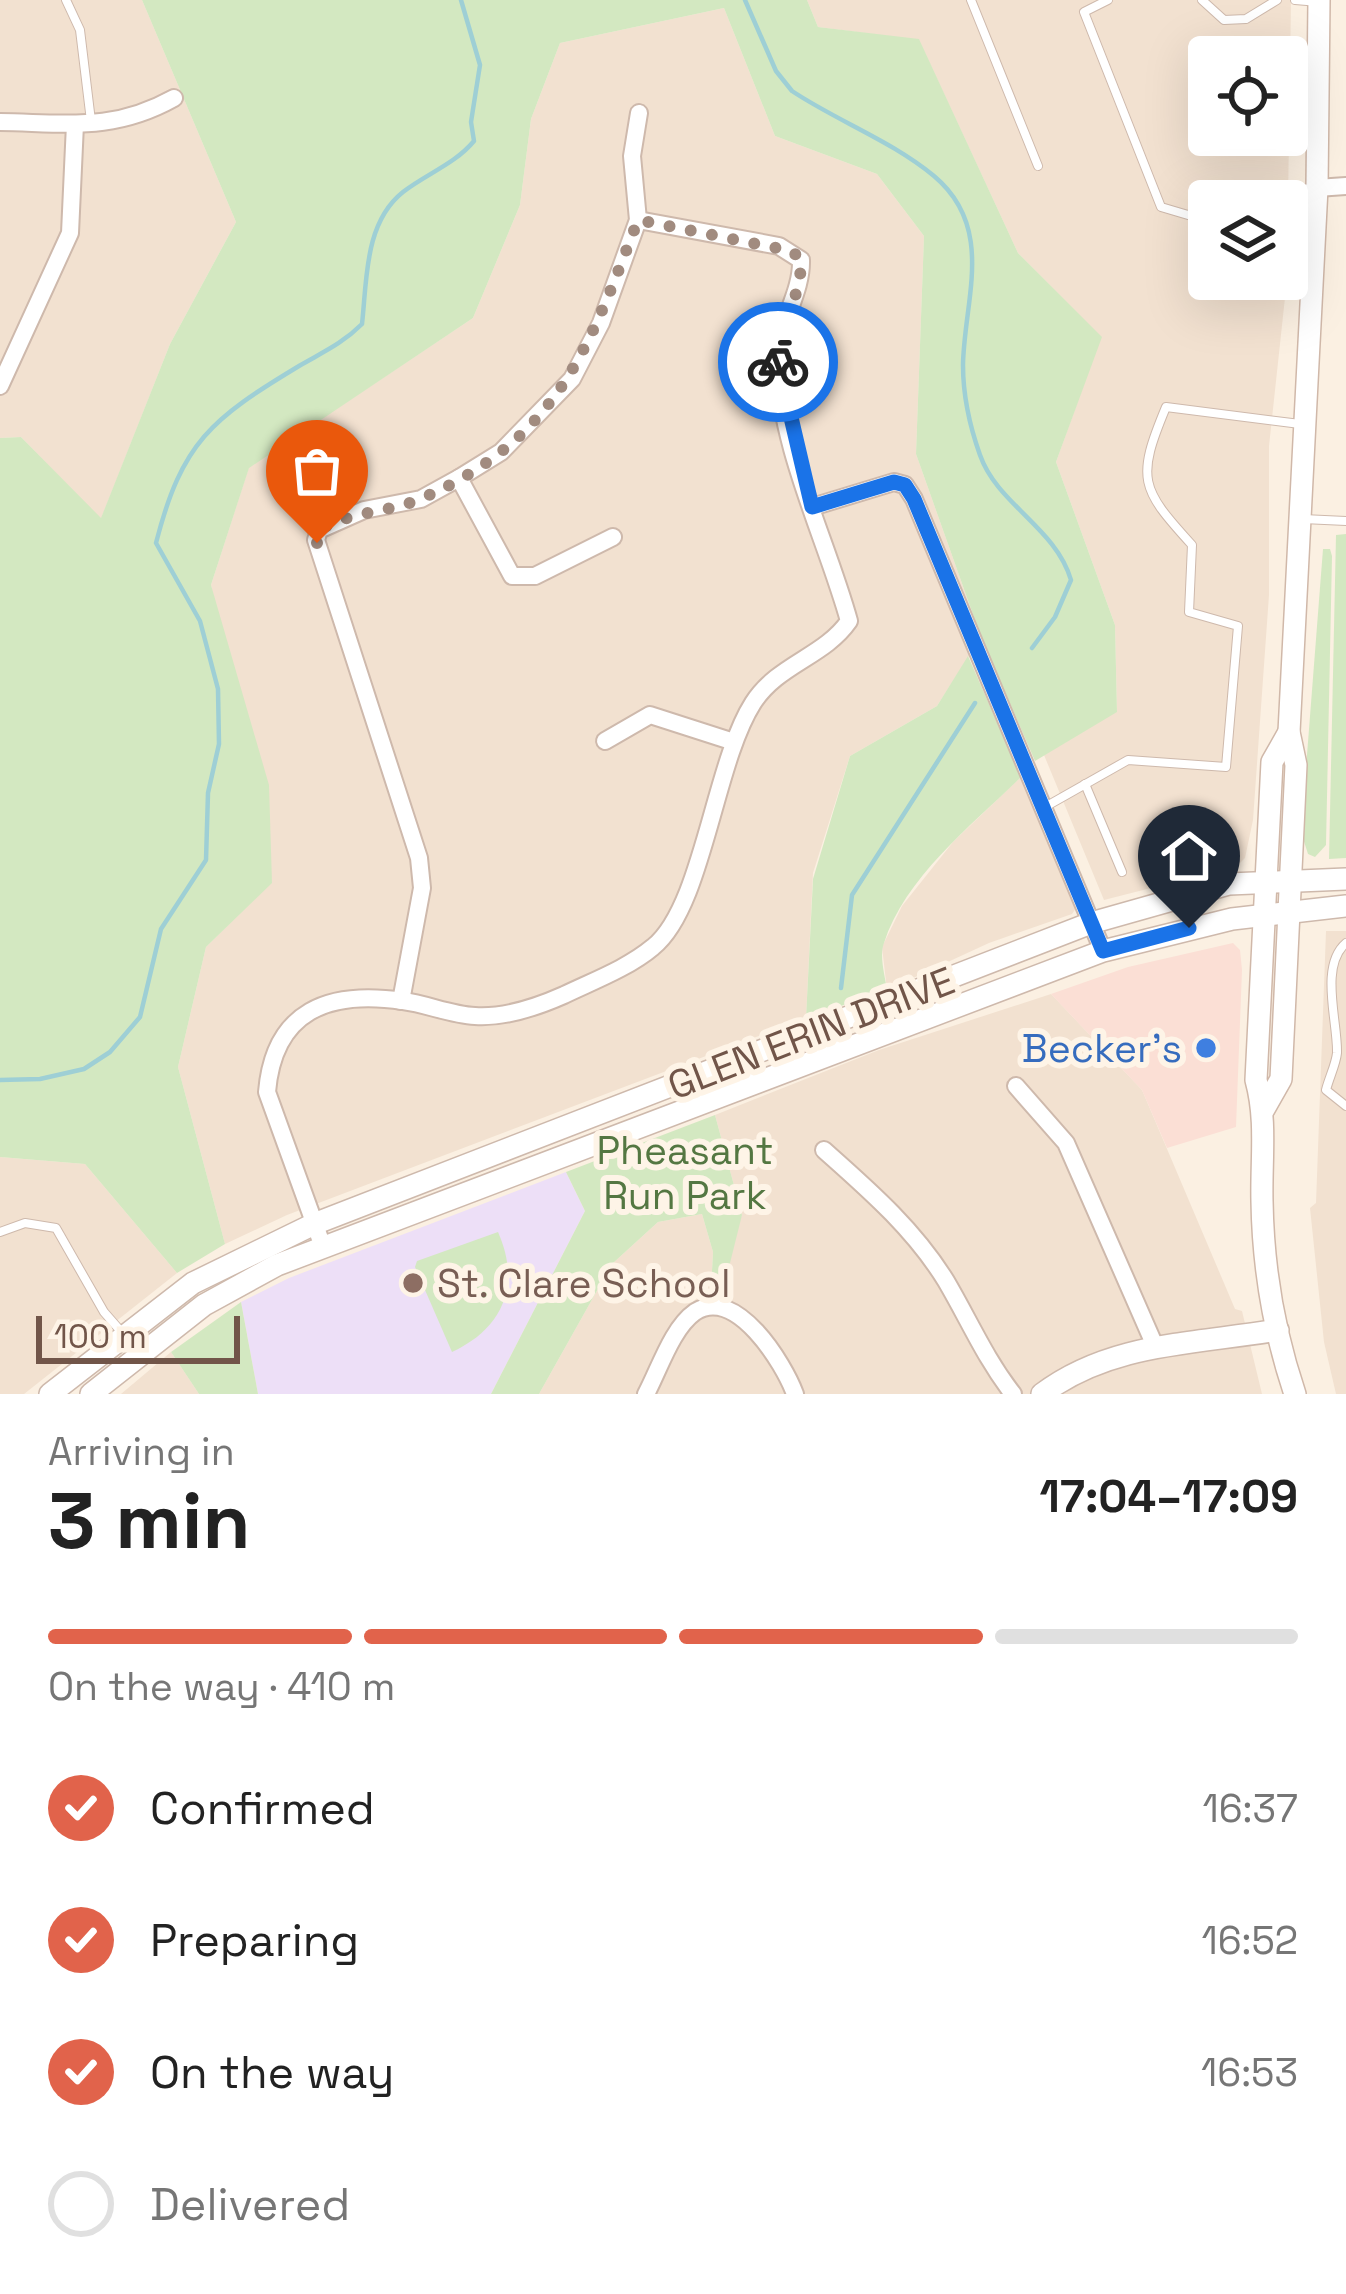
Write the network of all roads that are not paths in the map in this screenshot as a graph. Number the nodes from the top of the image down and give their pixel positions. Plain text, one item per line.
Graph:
1 (67, 0) edge
2 (971, 0) edge
3 (1108, 0) edge
4 (1202, 0) edge
5 (1277, 0) edge
6 (1295, 0) edge
7 (1321, 1) edge
8 (174, 98) dead end
9 (639, 113) dead end
10 (0, 122) edge
11 (83, 124) junction
12 (1038, 166) dead end
13 (1346, 186) edge
14 (1317, 188) junction
15 (1308, 189) edge
16 (1188, 214) edge
17 (638, 220) junction
18 (0, 386) edge
19 (1306, 424) junction
20 (459, 478) junction
21 (812, 507) junction
22 (1302, 519) junction
23 (1346, 520) edge
24 (613, 538) dead end
25 (1289, 732) junction
26 (605, 741) dead end
27 (734, 742) junction
28 (1085, 784) junction
29 (1043, 807) junction
30 (1122, 872) dead end
31 (1346, 879) edge
32 (1289, 882) junction
33 (1265, 883) junction
34 (1346, 906) edge
35 (1288, 912) junction
36 (1264, 915) junction
37 (1091, 922) junction
38 (1346, 944) edge
39 (1103, 951) junction
40 (401, 1000) junction
41 (1016, 1086) dead end
42 (1346, 1106) edge
43 (1264, 1109) junction
44 (824, 1150) dead end
45 (314, 1224) junction
46 (0, 1232) edge
47 (323, 1247) junction
48 (1278, 1330) junction
49 (124, 1335) junction
50 (1155, 1346) junction
51 (140, 1353) junction
52 (50, 1394) edge
53 (91, 1394) edge
54 (646, 1394) edge
55 (795, 1394) edge
56 (1013, 1394) edge
57 (1042, 1394) edge
58 (1294, 1394) edge

1 - 11 lane
2 - 12 lane
3 - 16 lane
4 - 5 lane
6 - 7 lane
7 - 14 street
8 - 11 street
9 - 17 street
10 - 11 street
11 - 18 street
13 - 14 street
14 - 15 lane
14 - 19 street
17 - 20 street
17 - 21 street
19 - 22 street
19 - 28 lane
20 - 24 street
20 - 40 street
21 - 27 street
21 - 29 street
22 - 23 lane
22 - 25 street
25 - 32 street
25 - 33 street
26 - 27 street
27 - 40 street
28 - 29 lane
28 - 30 lane
29 - 37 street
31 - 32 street, GLEN ERIN DRIVE
32 - 33 street, GLEN ERIN DRIVE
32 - 35 street
33 - 36 street
33 - 37 street, GLEN ERIN DRIVE
34 - 35 street, GLEN ERIN DRIVE
35 - 36 street, GLEN ERIN DRIVE
35 - 43 street
36 - 39 street, GLEN ERIN DRIVE
36 - 43 street
37 - 39 street
37 - 45 street, GLEN ERIN DRIVE
38 - 42 lane
39 - 47 street, GLEN ERIN DRIVE
40 - 45 street
41 - 50 street
43 - 48 street
44 - 56 street
45 - 47 street
45 - 49 street, GLEN ERIN DRIVE
46 - 49 lane
47 - 51 street, GLEN ERIN DRIVE
48 - 50 street
48 - 58 street
49 - 51 lane
49 - 52 street, GLEN ERIN DRIVE
50 - 57 street
51 - 53 street, GLEN ERIN DRIVE
54 - 55 street

